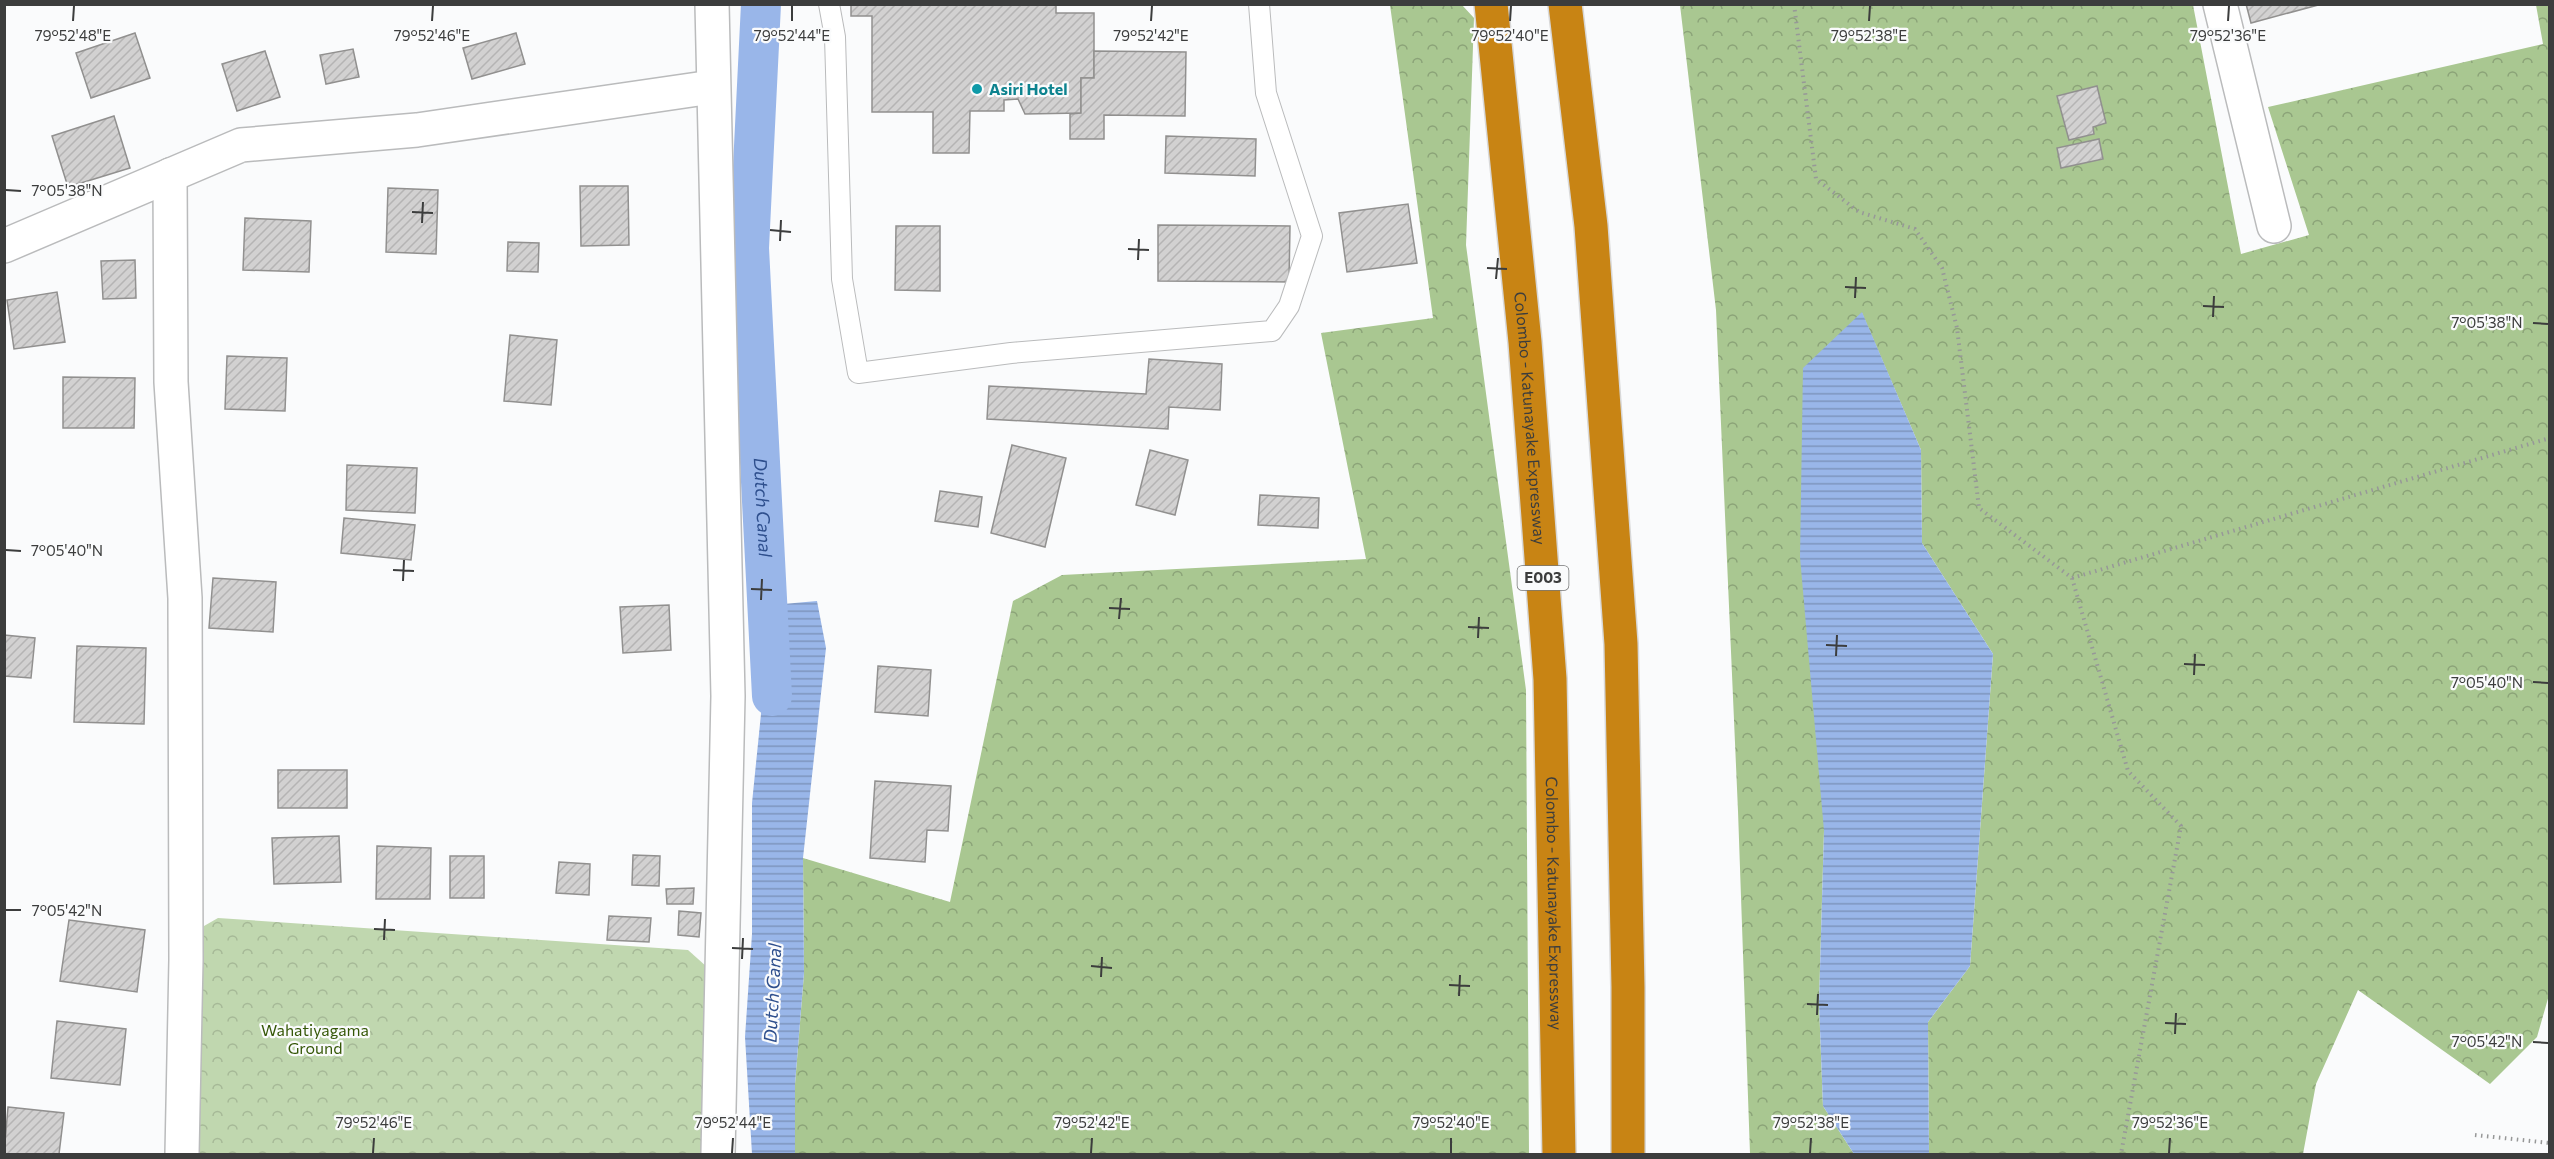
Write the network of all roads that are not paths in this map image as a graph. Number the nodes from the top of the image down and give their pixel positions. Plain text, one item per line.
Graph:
1 (712, 4) edge
2 (830, 4) edge
3 (1259, 4) edge
4 (1491, 4) edge
5 (1565, 4) edge
6 (2220, 4) edge
7 (712, 87) junction
8 (170, 175) junction
9 (2274, 226) dead end
10 (4, 246) edge
11 (182, 1155) edge
12 (718, 1155) edge
13 (1559, 1155) edge
14 (1628, 1155) edge

1 - 7 street
2 - 3 lane
4 - 13 highway, Colombo - Katunayake Expressway / E003
5 - 14 highway
6 - 9 street
7 - 8 street
7 - 12 street
8 - 10 street
8 - 11 street

